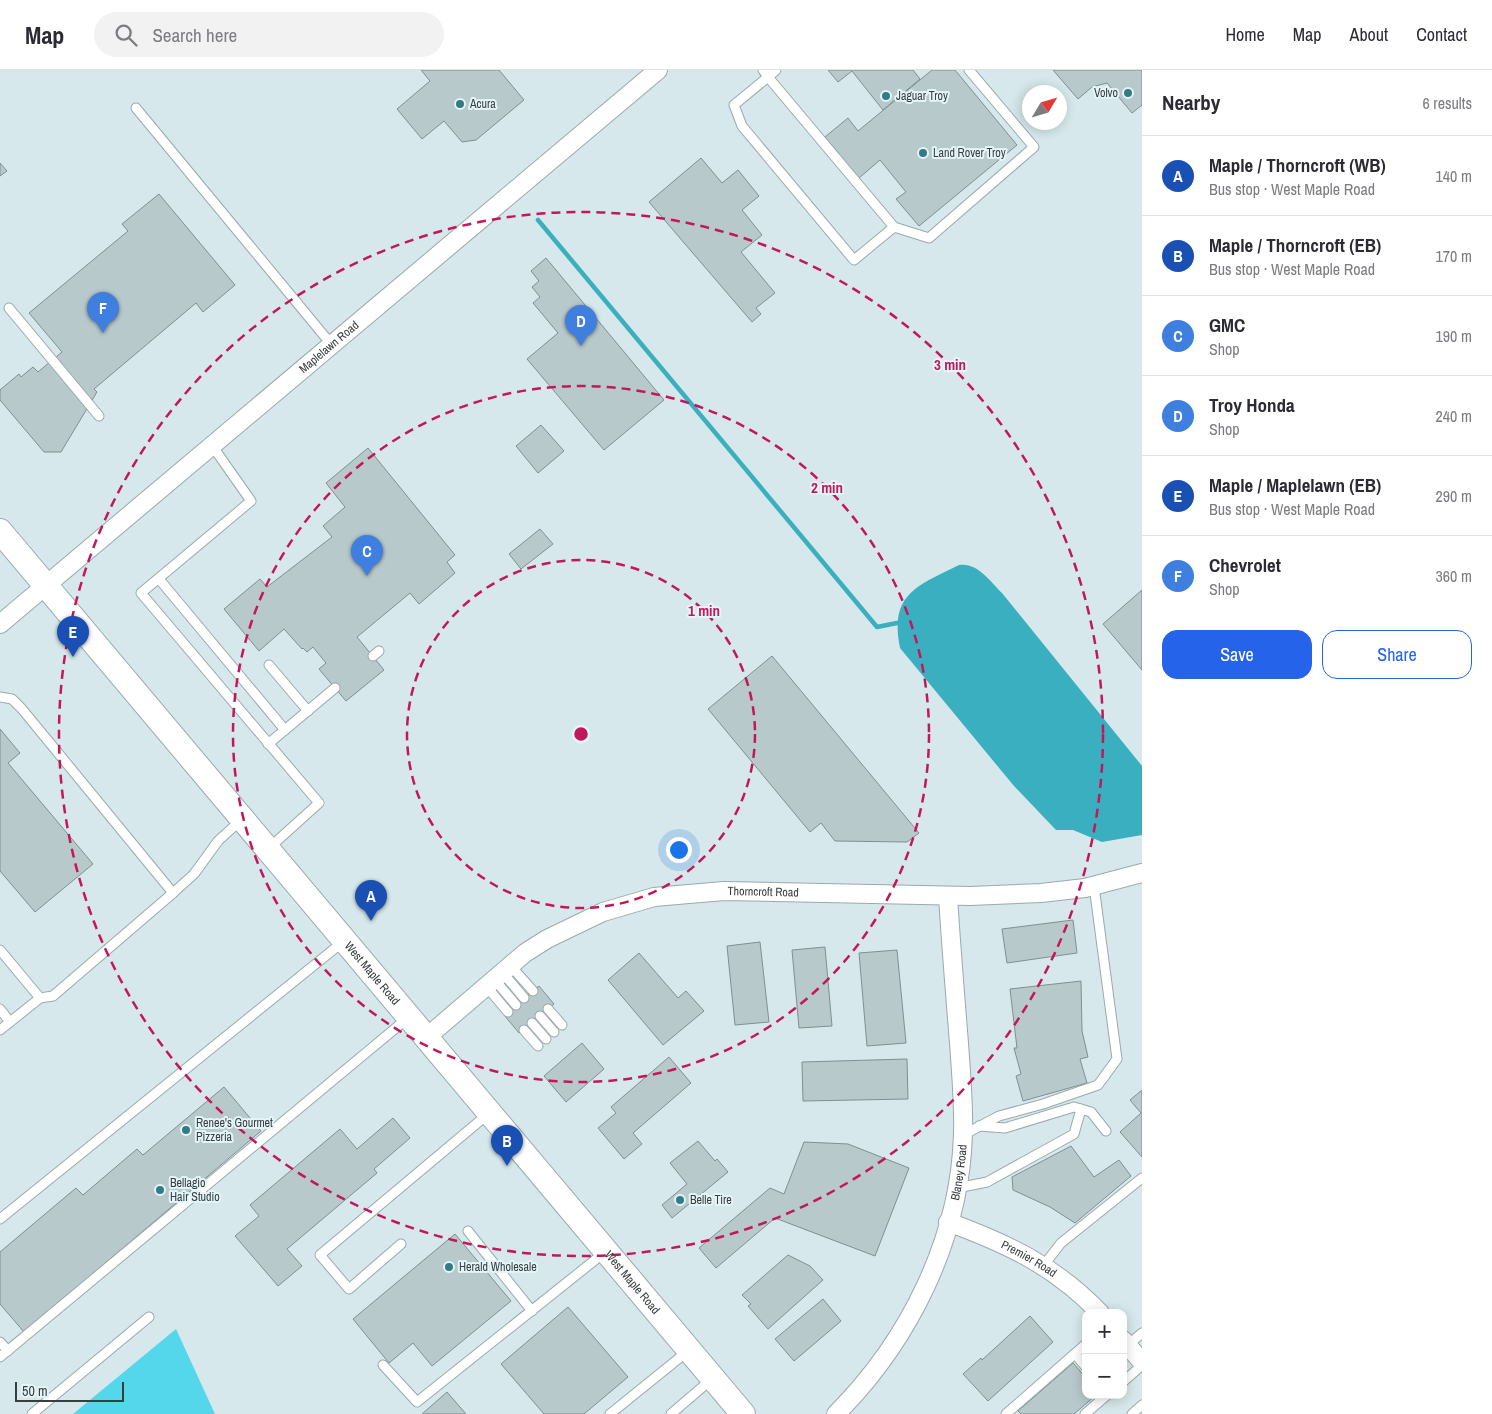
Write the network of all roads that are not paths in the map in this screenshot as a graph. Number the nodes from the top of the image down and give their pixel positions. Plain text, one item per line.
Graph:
1 (658, 70) edge
2 (776, 70) edge
3 (968, 70) edge
4 (765, 73) edge
5 (136, 108) dead end
6 (894, 227) junction
7 (9, 308) dead end
8 (331, 344) junction
9 (99, 416) dead end
10 (211, 444) junction
11 (0, 531) edge
12 (159, 578) junction
13 (46, 585) junction
14 (0, 624) edge
15 (269, 665) dead end
16 (335, 688) dead end
17 (0, 697) edge
18 (308, 711) junction
19 (285, 730) junction
20 (268, 744) junction
21 (242, 819) junction
22 (268, 849) junction
23 (1142, 872) edge
24 (1094, 886) junction
25 (172, 893) junction
26 (948, 896) junction
27 (345, 940) junction
28 (0, 950) edge
29 (498, 976) junction
30 (533, 991) dead end
31 (40, 998) junction
32 (524, 998) dead end
33 (516, 1005) dead end
34 (0, 1009) edge
35 (548, 1009) dead end
36 (508, 1012) dead end
37 (410, 1016) junction
38 (540, 1016) dead end
39 (10, 1022) junction
40 (532, 1023) dead end
41 (562, 1025) dead end
42 (0, 1030) edge
43 (524, 1030) dead end
44 (554, 1032) dead end
45 (427, 1037) junction
46 (546, 1039) dead end
47 (538, 1046) dead end
48 (1080, 1109) junction
49 (490, 1112) junction
50 (979, 1126) junction
51 (1106, 1131) dead end
52 (963, 1135) junction
53 (1142, 1178) edge
54 (957, 1188) junction
55 (0, 1219) edge
56 (948, 1222) junction
57 (468, 1231) dead end
58 (401, 1244) dead end
59 (608, 1251) junction
60 (1044, 1265) junction
61 (1096, 1309) edge
62 (532, 1311) junction
63 (149, 1317) dead end
64 (1142, 1333) edge
65 (1127, 1341) edge
66 (0, 1342) edge
67 (1127, 1345) edge
68 (1082, 1348) edge
69 (690, 1349) junction
70 (8, 1351) junction
71 (1075, 1354) junction
72 (0, 1358) edge
73 (1082, 1362) edge
74 (1142, 1364) edge
75 (383, 1365) dead end
76 (713, 1378) junction
77 (1127, 1378) edge
78 (1102, 1399) edge
79 (1142, 1405) edge
80 (615, 1413) edge
81 (32, 1414) edge
82 (671, 1414) edge
83 (743, 1414) edge
84 (836, 1414) edge
85 (1006, 1414) edge
86 (1085, 1414) edge
87 (1132, 1414) edge

1 - 8 street, Maplelawn Road
2 - 4 lane
3 - 6 lane
4 - 6 lane
4 - 6 lane
5 - 8 lane
7 - 9 lane
8 - 10 street, Maplelawn Road
10 - 12 lane
10 - 13 street, Maplelawn Road
11 - 13 main road, West Maple Road
12 - 19 lane
12 - 20 lane
13 - 14 street, Maplelawn Road
13 - 21 main road, West Maple Road
15 - 18 lane
16 - 18 lane
17 - 25 lane
18 - 19 lane
19 - 20 lane
20 - 22 lane
21 - 22 main road, West Maple Road
21 - 25 lane
22 - 27 main road, West Maple Road
23 - 24 street, Thorncroft Road
24 - 26 street, Thorncroft Road
24 - 50 lane
25 - 31 lane
26 - 29 street, Thorncroft Road
26 - 52 street, Blaney Road
27 - 37 main road, West Maple Road
27 - 55 lane
28 - 31 lane
29 - 30 lane
29 - 32 lane
29 - 33 lane
29 - 36 lane
29 - 45 street, Thorncroft Road
31 - 39 lane
34 - 39 lane
35 - 41 lane
37 - 45 main road, West Maple Road
37 - 70 lane
38 - 44 lane
39 - 42 lane
40 - 46 lane
43 - 47 lane
45 - 49 main road, West Maple Road
48 - 50 lane
48 - 51 lane
48 - 54 lane
49 - 58 lane
49 - 59 main road, West Maple Road
50 - 52 lane
52 - 54 street, Blaney Road
53 - 60 lane
54 - 56 street, Blaney Road
56 - 60 street, Premier Road
56 - 84 street, Blaney Road
57 - 62 lane
59 - 62 lane
59 - 69 main road, West Maple Road
60 - 61 street, Premier Road
62 - 75 lane
63 - 81 lane
64 - 65 lane
66 - 70 lane
67 - 74 street
68 - 71 lane
69 - 76 main road, West Maple Road
69 - 80 lane
70 - 72 lane
71 - 73 lane
71 - 85 lane
74 - 77 lane
76 - 82 lane
76 - 83 main road, West Maple Road
78 - 86 lane
79 - 87 lane

